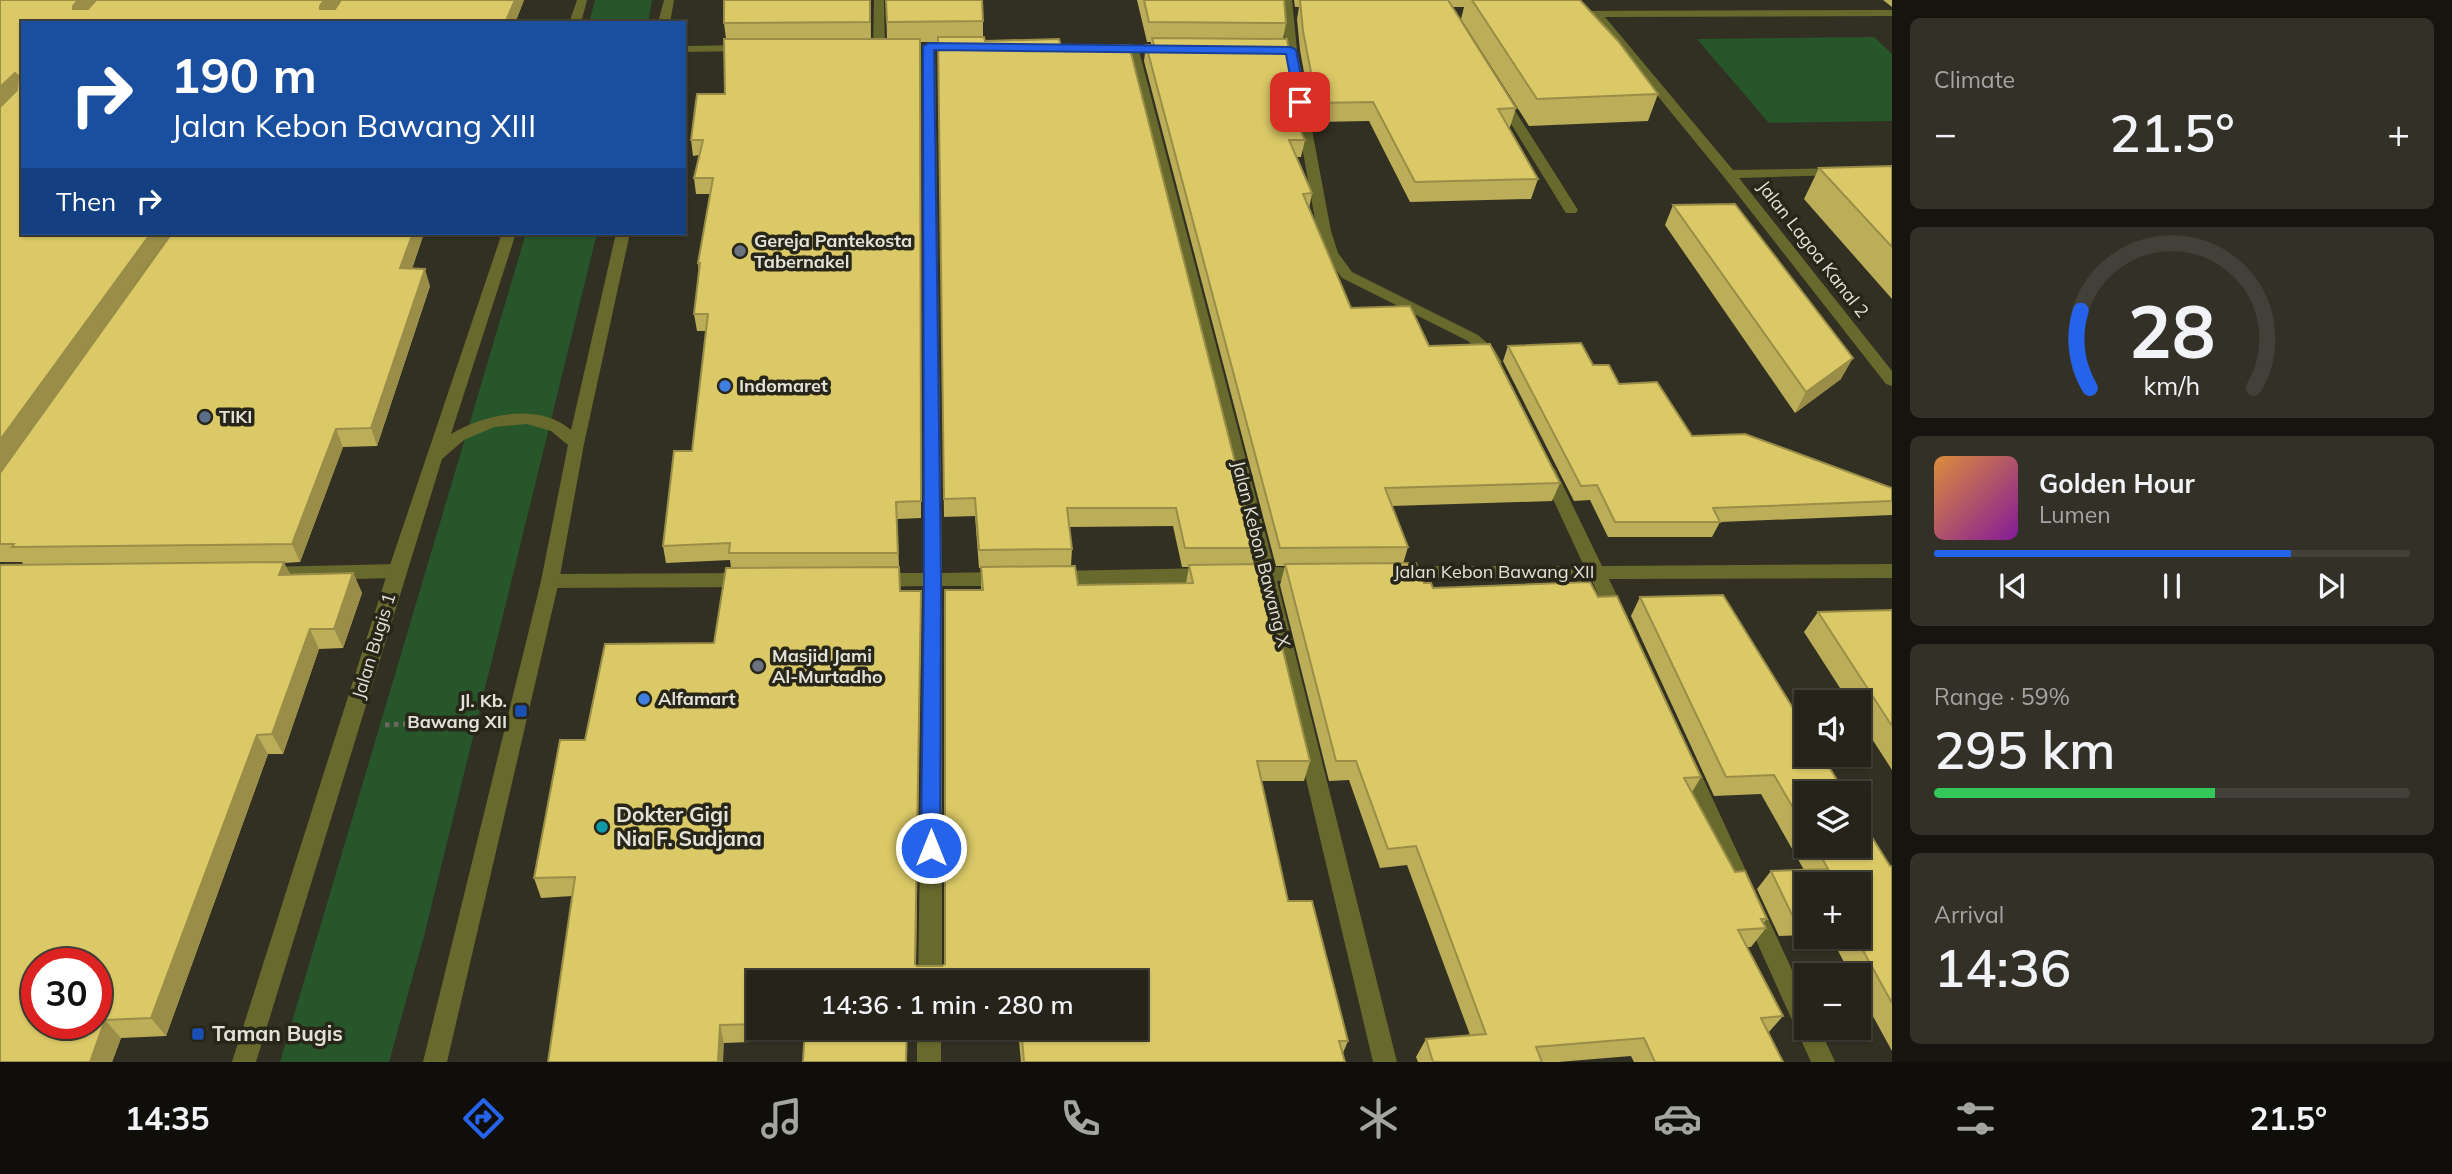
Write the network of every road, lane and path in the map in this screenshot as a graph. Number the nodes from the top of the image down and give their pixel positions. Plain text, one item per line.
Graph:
1 (582, 0) edge
2 (669, 0) edge
3 (879, 0) edge
4 (1287, 0) edge
5 (1621, 0) edge
6 (1892, 13) edge
7 (1557, 14) edge
8 (1596, 14) junction
9 (1631, 14) junction
10 (576, 21) edge
11 (664, 21) edge
12 (942, 46) edge
13 (865, 47) edge
14 (1119, 47) edge
15 (1132, 47) junction
16 (1145, 47) edge
17 (768, 48) edge
18 (686, 49) edge
19 (1491, 83) edge
20 (1854, 171) edge
21 (1729, 174) junction
22 (1571, 210) dead end
23 (508, 235) edge
24 (623, 235) edge
25 (1502, 377) edge
26 (1892, 381) edge
27 (576, 444) junction
28 (1539, 453) edge
29 (435, 458) junction
30 (397, 571) junction
31 (1598, 571) junction
32 (1892, 571) edge
33 (244, 573) edge
34 (1321, 573) edge
35 (1376, 573) edge
36 (1266, 574) junction
37 (766, 580) edge
38 (863, 580) edge
39 (933, 580) junction
40 (550, 581) junction
41 (1628, 639) edge
42 (473, 721) dead end
43 (386, 725) dead end
44 (1674, 738) edge
45 (930, 970) edge
46 (1794, 1000) edge
47 (929, 1040) edge
48 (1813, 1040) edge
49 (244, 1062) edge
50 (435, 1062) edge
51 (929, 1062) edge
52 (1385, 1062) edge
53 (1823, 1062) edge

1 - 10 street
2 - 11 street
3 - 13 street
4 - 25 street
5 - 9 street
6 - 9 street
7 - 8 street
8 - 9 street
8 - 21 street, Jalan Lagoa Kanal 2
12 - 39 street
14 - 15 street
15 - 16 street
15 - 36 street, Jalan Kebon Bawang X
17 - 18 street
19 - 22 street
20 - 21 street, Jalan Lagoa Kanal 2
21 - 26 street, Jalan Lagoa Kanal 2
23 - 29 street, Jalan Bugis 1
24 - 27 street
27 - 29 street
27 - 40 street
28 - 31 street
29 - 30 street, Jalan Bugis 1
30 - 33 street
30 - 49 street, Jalan Bugis 1
31 - 32 street, Jalan Kebon Bawang XII
31 - 35 street, Jalan Kebon Bawang XII
31 - 41 street
34 - 36 street
36 - 39 street
36 - 52 street, Jalan Kebon Bawang X
37 - 40 street
38 - 39 street
39 - 45 street
40 - 50 street
42 - 43 path
44 - 46 street
47 - 51 street
48 - 53 street

